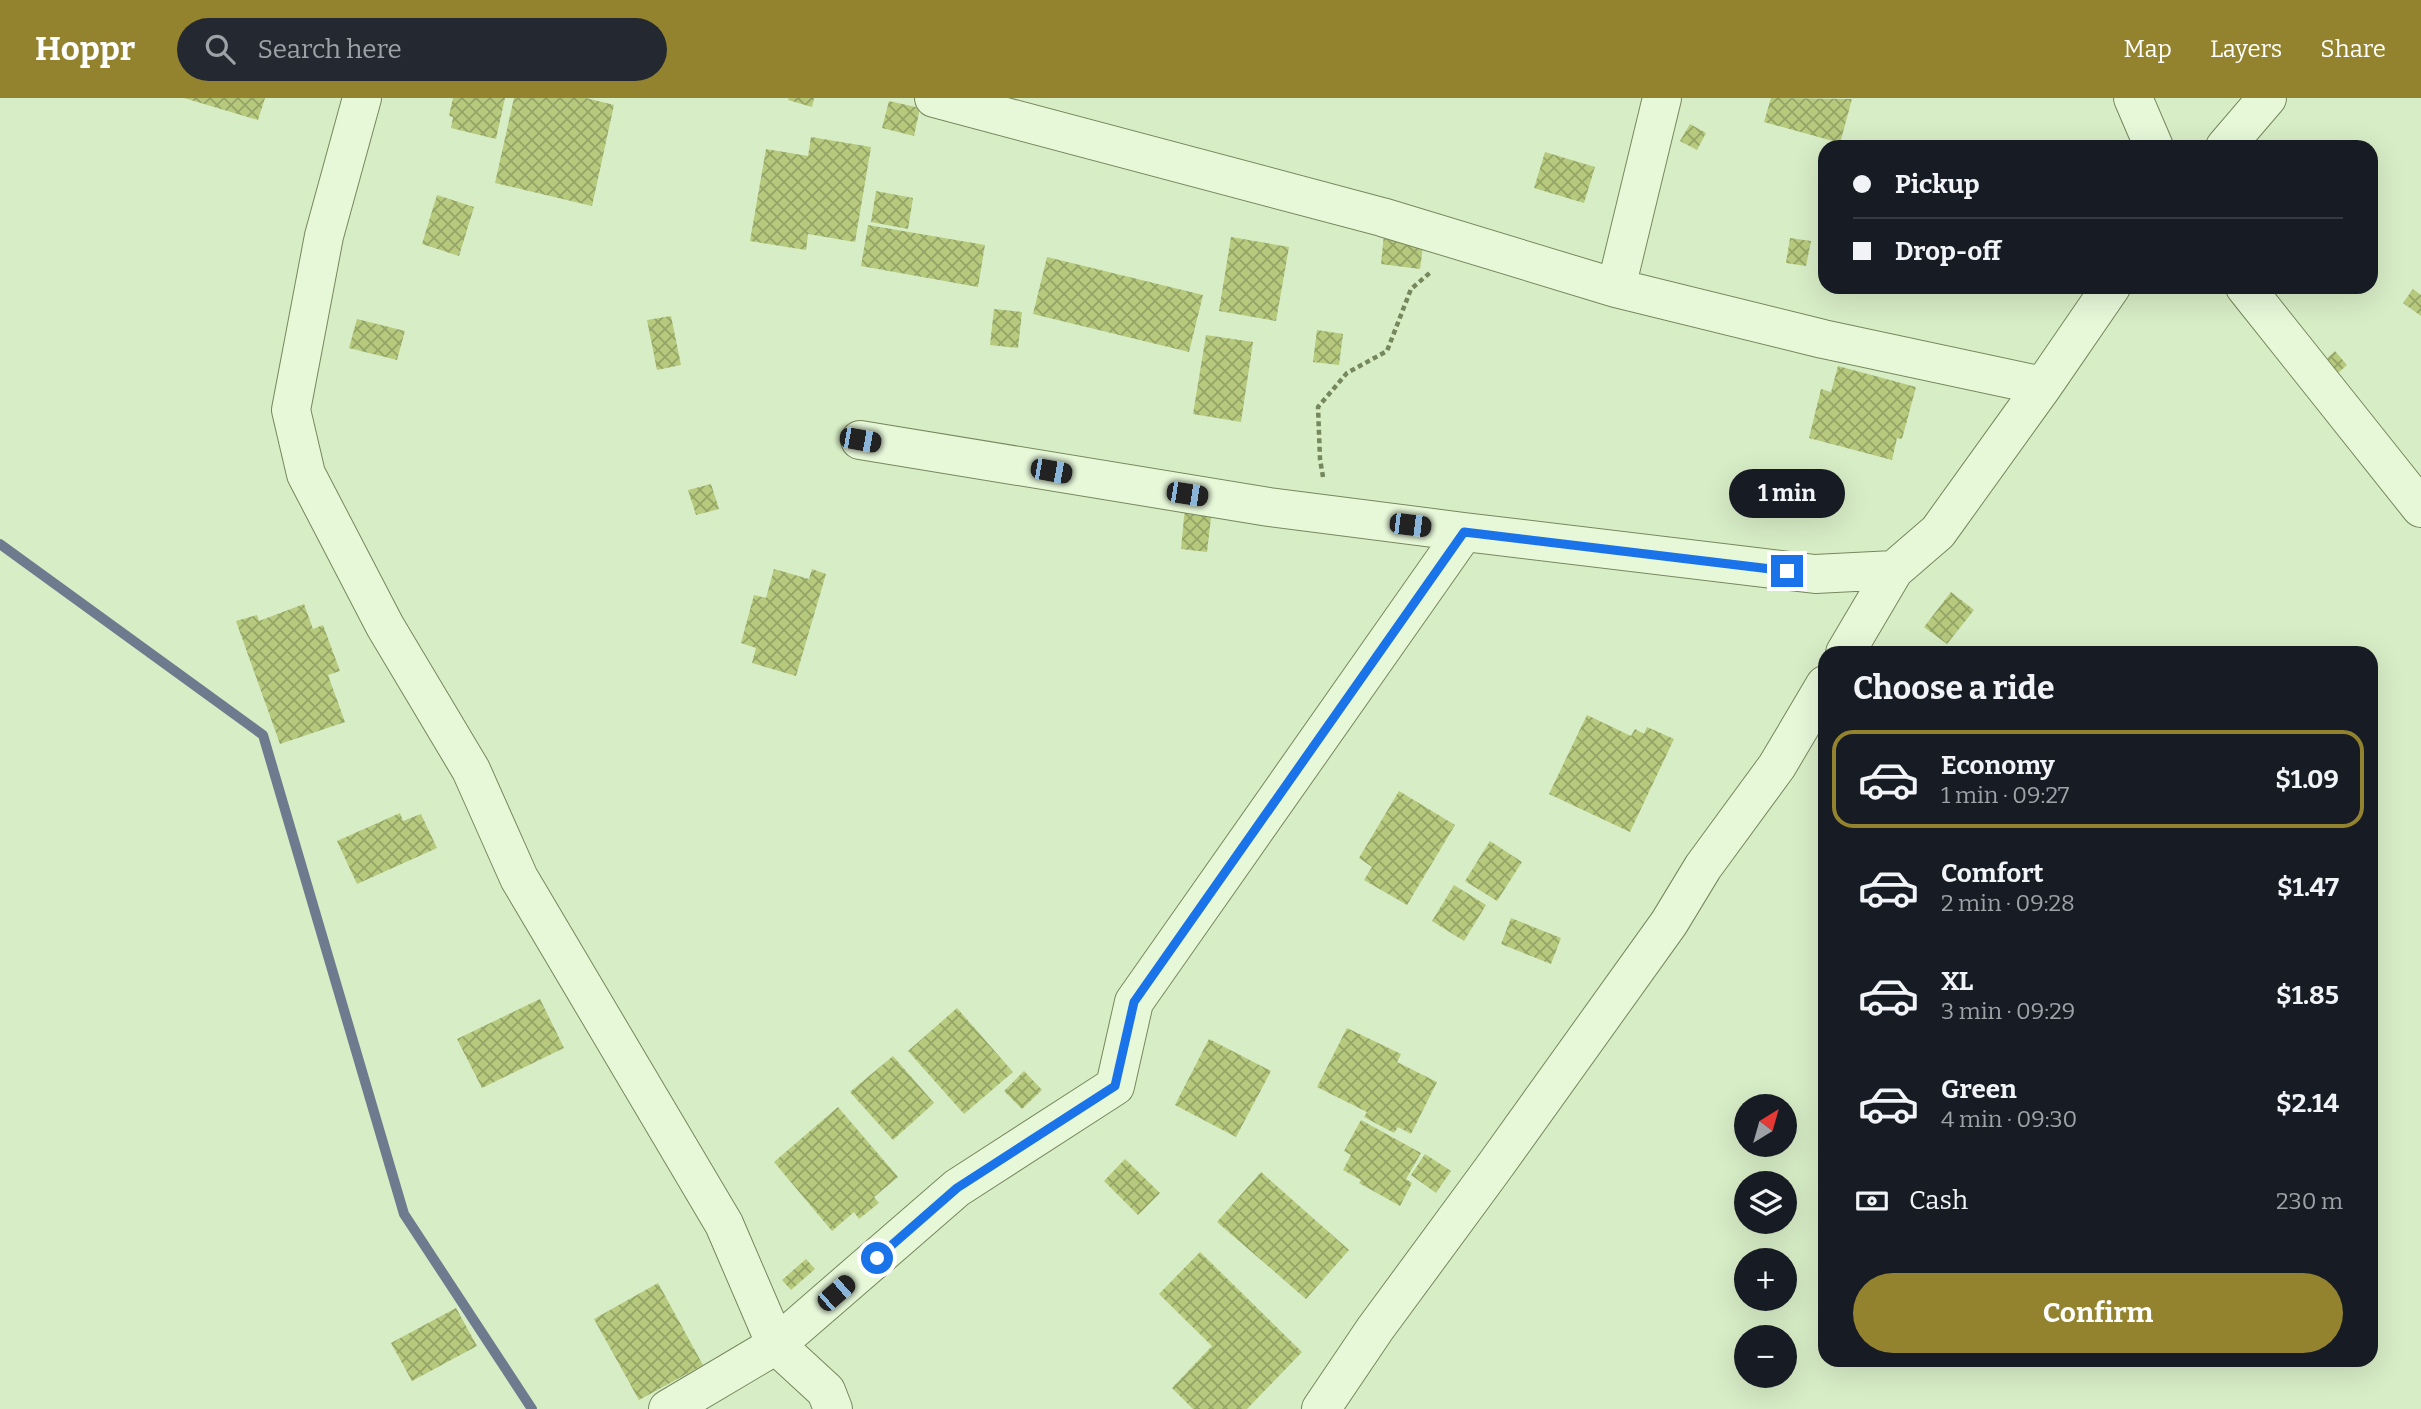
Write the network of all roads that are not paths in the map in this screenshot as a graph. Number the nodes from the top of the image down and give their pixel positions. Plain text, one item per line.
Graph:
1 (362, 98) edge
2 (934, 98) edge
3 (1662, 98) edge
4 (2133, 98) edge
5 (2267, 98) edge
6 (2151, 140) edge
7 (2231, 140) edge
8 (1616, 288) junction
9 (2106, 294) edge
10 (2251, 294) edge
11 (2043, 386) junction
12 (860, 440) dead end
13 (2421, 508) edge
14 (1464, 532) junction
15 (1894, 570) junction
16 (1848, 646) edge
17 (1818, 697) edge
18 (776, 1345) junction
19 (668, 1409) edge
20 (833, 1409) edge
21 (1321, 1409) edge

1 - 18 street
2 - 8 street
3 - 8 street
4 - 6 street
5 - 7 street
8 - 11 street
9 - 11 street
10 - 13 street
11 - 15 street
12 - 14 street
14 - 15 street
14 - 18 street
15 - 16 street
17 - 21 street
18 - 19 street
18 - 20 street

